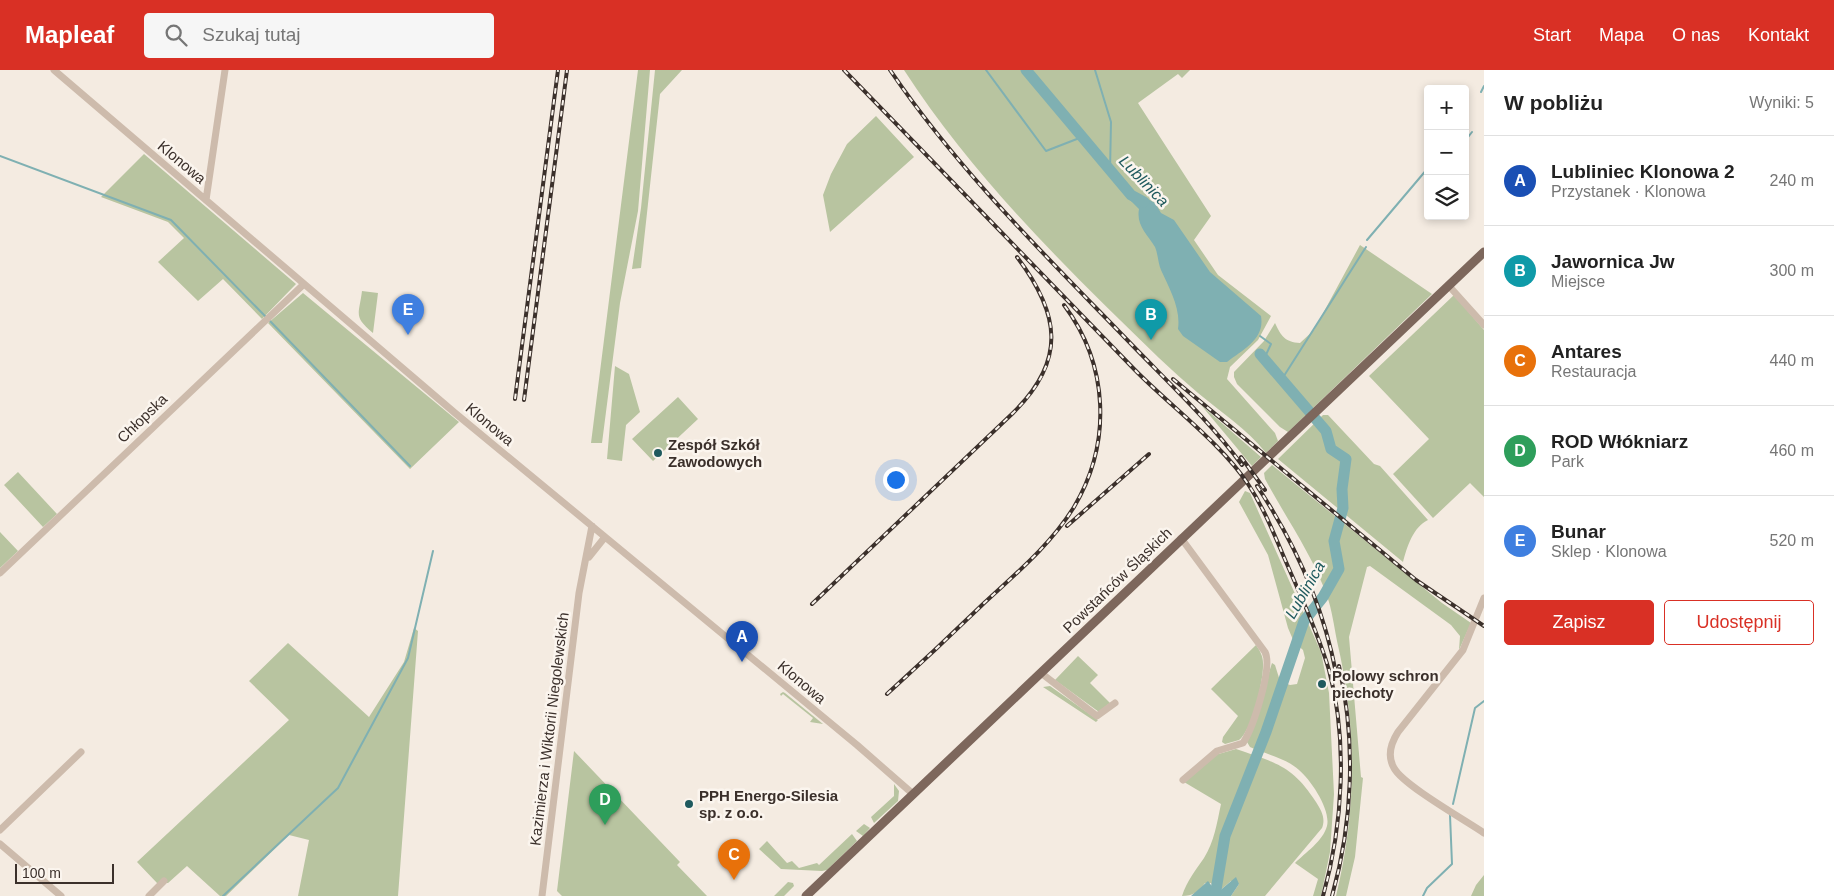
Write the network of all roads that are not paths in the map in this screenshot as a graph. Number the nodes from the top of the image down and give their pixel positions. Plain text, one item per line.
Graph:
1 (54, 70) edge
2 (225, 70) edge
3 (206, 200) junction
4 (1484, 252) edge
5 (304, 284) junction
6 (1449, 286) junction
7 (1484, 325) edge
8 (592, 526) junction
9 (605, 537) junction
10 (1181, 538) junction
11 (584, 566) junction
12 (0, 573) edge
13 (1484, 598) edge
14 (1041, 673) junction
15 (1115, 703) dead end
16 (81, 752) dead end
17 (1182, 780) dead end
18 (914, 794) junction
19 (0, 830) edge
20 (1484, 834) edge
21 (0, 844) edge
22 (164, 882) dead end
23 (62, 896) edge
24 (148, 896) edge
25 (542, 896) edge
26 (806, 896) edge

1 - 3 street, Klonowa
2 - 3 street
3 - 5 street, Klonowa
4 - 6 main road, Powstańców Śląskich
5 - 8 street, Klonowa
5 - 12 street, Chłopska
6 - 7 street
6 - 10 main road, Powstańców Śląskich
8 - 9 street, Klonowa
8 - 11 street, Kazimierza i Wiktorii Niegolewskich
9 - 11 street
9 - 18 street, Klonowa
10 - 14 main road, Powstańców Śląskich
10 - 17 street
11 - 25 street, Kazimierza i Wiktorii Niegolewskich
13 - 20 street
14 - 15 street
14 - 18 main road, Powstańców Śląskich
16 - 19 street
18 - 26 main road, Powstańców Śląskich
21 - 23 street
22 - 24 street

